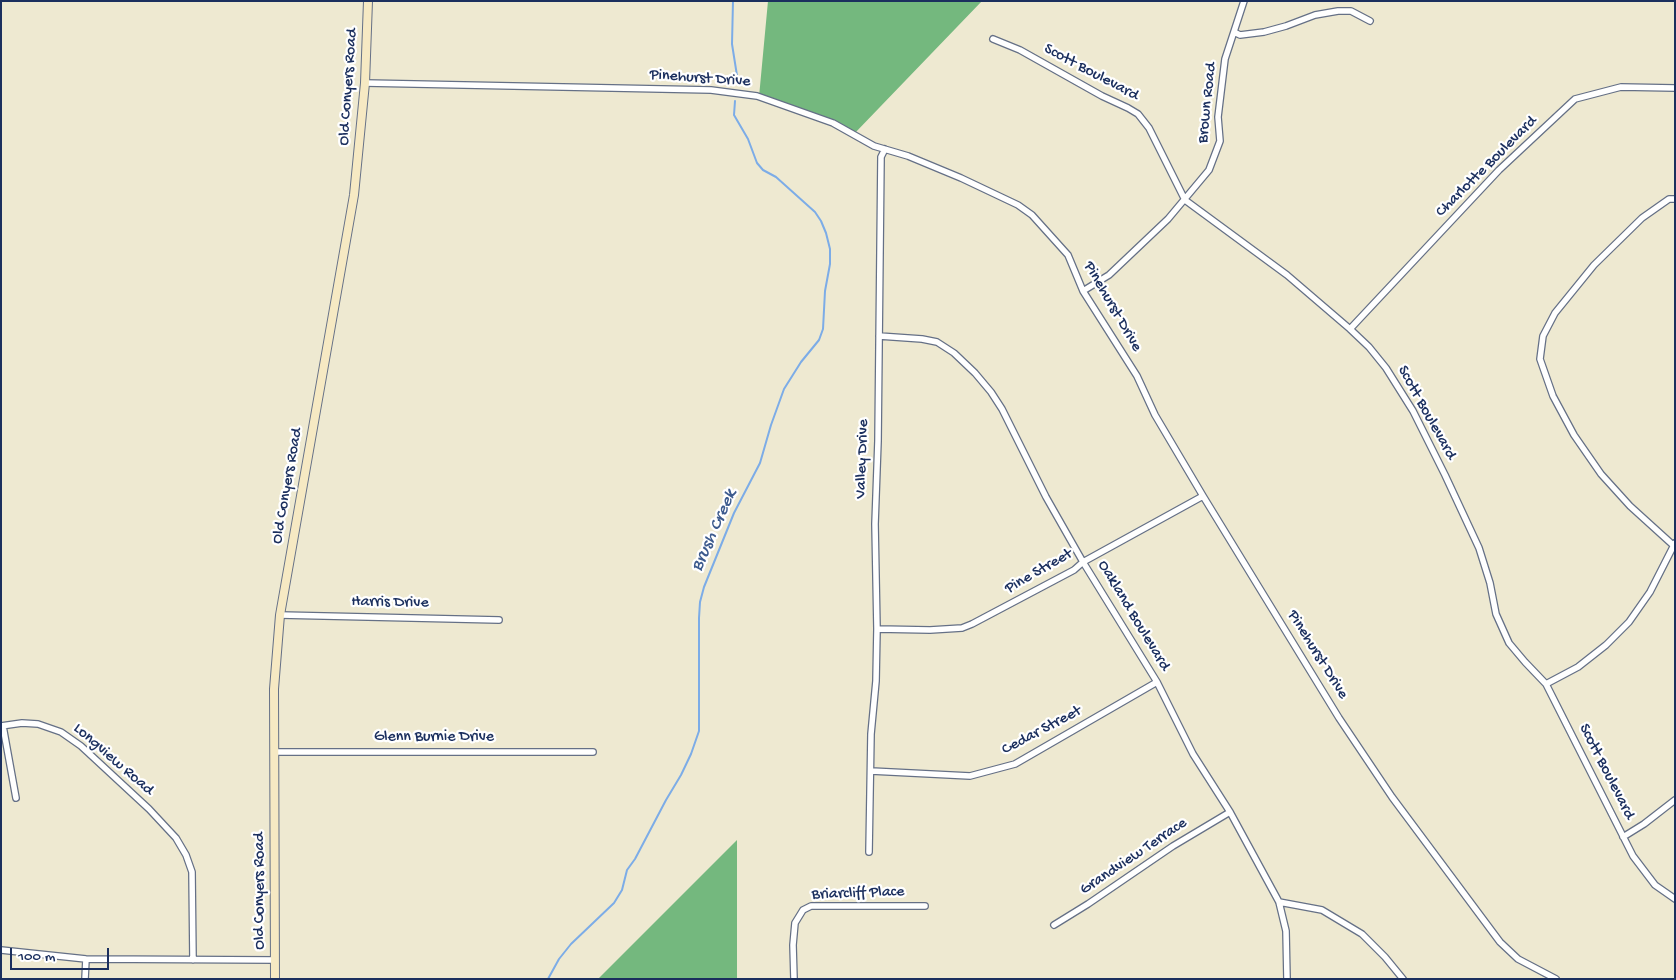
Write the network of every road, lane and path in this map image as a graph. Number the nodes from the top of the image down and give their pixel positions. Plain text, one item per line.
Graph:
1 (368, 1) edge
2 (1244, 1) edge
3 (1370, 21) dead end
4 (1234, 32) junction
5 (993, 39) dead end
6 (365, 83) junction
7 (1675, 88) edge
8 (885, 148) junction
9 (1675, 199) edge
10 (1185, 200) junction
11 (1083, 291) junction
12 (1350, 329) junction
13 (879, 336) junction
14 (1203, 496) junction
15 (1674, 544) edge
16 (1083, 562) junction
17 (280, 615) junction
18 (499, 620) dead end
19 (877, 630) junction
20 (1157, 682) junction
21 (1546, 684) junction
22 (2, 726) edge
23 (274, 752) junction
24 (593, 752) dead end
25 (871, 771) junction
26 (16, 798) dead end
27 (1675, 800) edge
28 (1230, 812) junction
29 (1623, 837) junction
30 (869, 852) dead end
31 (1675, 898) edge
32 (1280, 902) junction
33 (925, 906) dead end
34 (1054, 925) dead end
35 (1, 950) edge
36 (86, 959) junction
37 (194, 960) junction
38 (275, 960) junction
39 (85, 979) edge
40 (275, 979) edge
41 (794, 979) edge
42 (1287, 979) edge
43 (1403, 979) edge
44 (1556, 979) edge

1 - 6 street, Old Conyers Road
2 - 4 street, Brown Road
3 - 4 street
4 - 10 street, Brown Road
5 - 10 street, Scott Boulevard
6 - 8 street, Pinehurst Drive
6 - 17 street, Old Conyers Road
7 - 12 street, Charlotte Boulevard
8 - 11 street, Pinehurst Drive
8 - 13 street, Valley Drive
9 - 15 street
10 - 11 street, Brown Road
10 - 12 street, Scott Boulevard
11 - 14 street, Pinehurst Drive
12 - 21 street, Scott Boulevard
13 - 16 street, Oakland Boulevard
13 - 19 street, Valley Drive
14 - 16 street, Pine Street
14 - 44 street, Pinehurst Drive
15 - 21 street
16 - 19 street, Pine Street
16 - 20 street, Oakland Boulevard
17 - 18 street, Harris Drive
17 - 23 street, Old Conyers Road
19 - 25 street, Valley Drive
20 - 25 street, Cedar Street
20 - 28 street, Oakland Boulevard
21 - 29 street, Scott Boulevard
22 - 26 street
22 - 37 street, Longview Road
23 - 24 street, Glenn Burnie Drive
23 - 38 street, Old Conyers Road
25 - 30 street, Valley Drive
27 - 29 street
28 - 32 street, Oakland Boulevard
28 - 34 street, Grandview Terrace
29 - 31 street, Scott Boulevard
32 - 42 street, Oakland Boulevard
32 - 43 street
33 - 41 street, Briarcliff Place
35 - 36 street
36 - 37 street
36 - 39 street
37 - 38 street
38 - 40 street, Old Conyers Road

